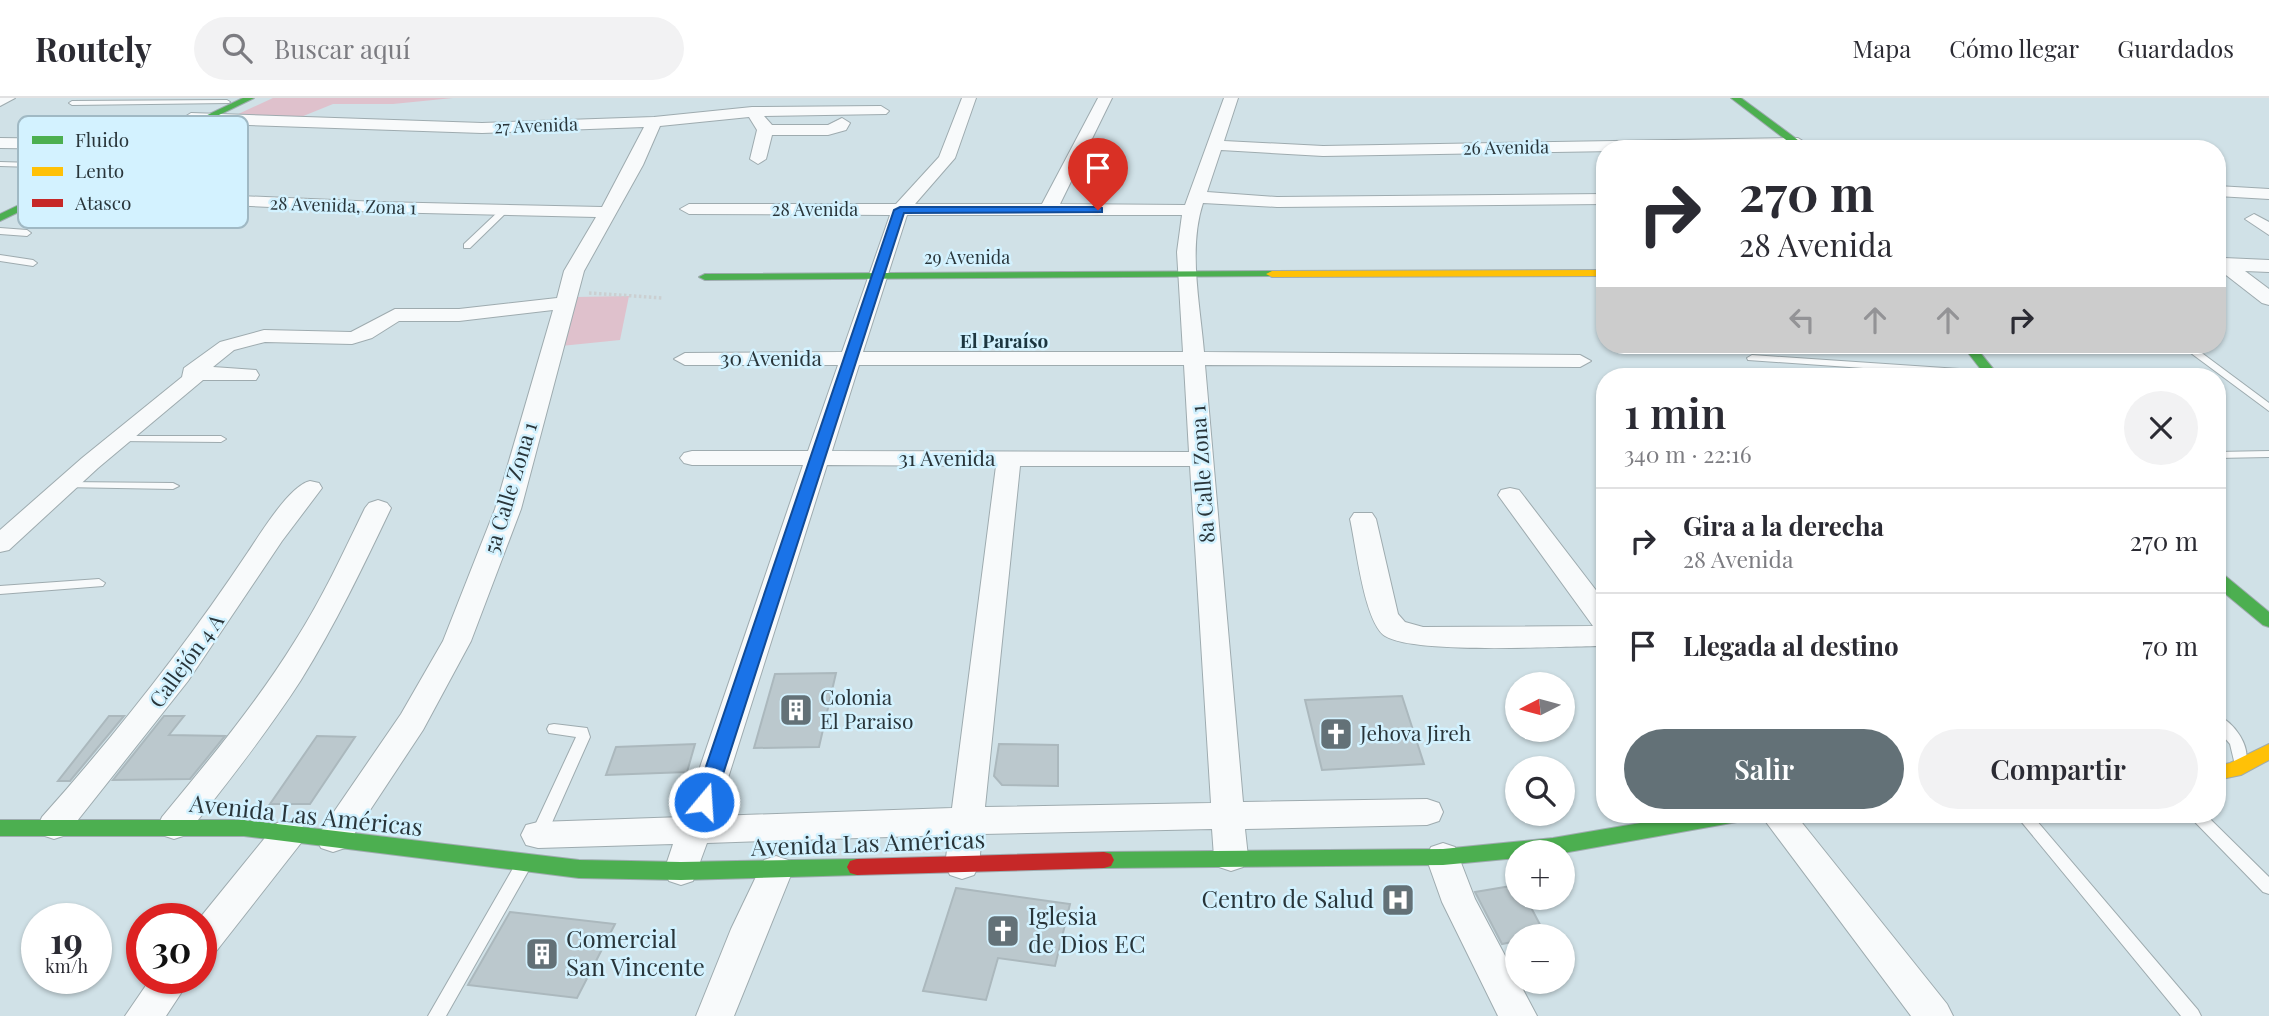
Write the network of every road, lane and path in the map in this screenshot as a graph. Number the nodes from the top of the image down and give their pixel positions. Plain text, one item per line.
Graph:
1 (8, 98) edge
2 (250, 98) edge
3 (969, 98) edge
4 (1105, 98) edge
5 (1231, 98) edge
6 (1735, 98) edge
7 (231, 100) edge
8 (0, 102) edge
9 (72, 103) dead end
10 (881, 111) dead end
11 (730, 115) junction
12 (202, 116) edge
13 (203, 116) edge
14 (248, 120) edge
15 (654, 122) junction
16 (842, 123) dead end
17 (765, 130) junction
18 (1793, 140) edge
19 (0, 143) edge
20 (18, 143) edge
21 (1215, 145) junction
22 (1596, 148) edge
23 (758, 159) dead end
24 (0, 164) edge
25 (18, 165) edge
26 (2226, 192) edge
27 (2269, 194) edge
28 (1596, 199) edge
29 (248, 200) edge
30 (18, 202) edge
31 (1195, 204) junction
32 (18, 207) edge
33 (0, 209) edge
34 (689, 209) dead end
35 (900, 210) junction
36 (1048, 210) junction
37 (504, 211) junction
38 (607, 212) junction
39 (0, 218) edge
40 (2254, 219) dead end
41 (2269, 230) edge
42 (0, 231) edge
43 (27, 233) dead end
44 (467, 246) dead end
45 (0, 258) edge
46 (33, 263) dead end
47 (2226, 264) edge
48 (2269, 266) edge
49 (2226, 268) edge
50 (1596, 272) edge
51 (705, 277) dead end
52 (877, 277) junction
53 (1188, 277) junction
54 (566, 298) junction
55 (663, 298) dead end
56 (2269, 299) edge
57 (1976, 354) edge
58 (2197, 354) edge
59 (850, 358) junction
60 (1194, 358) junction
61 (1752, 358) dead end
62 (685, 359) dead end
63 (1580, 361) dead end
64 (1923, 368) edge
65 (1988, 368) edge
66 (2216, 368) edge
67 (192, 373) junction
68 (247, 375) dead end
69 (2226, 376) edge
70 (2269, 408) edge
71 (122, 439) junction
72 (222, 439) dead end
73 (2269, 454) edge
74 (2226, 455) edge
75 (692, 458) dead end
76 (1009, 458) junction
77 (817, 459) junction
78 (1202, 459) junction
79 (64, 485) junction
80 (173, 486) dead end
81 (310, 488) dead end
82 (1510, 495) dead end
83 (379, 508) dead end
84 (1363, 519) dead end
85 (0, 544) edge
86 (99, 583) dead end
87 (2226, 585) edge
88 (0, 590) edge
89 (1596, 610) edge
90 (2269, 621) edge
91 (1596, 636) edge
92 (554, 729) dead end
93 (2226, 729) edge
94 (2269, 751) edge
95 (2234, 770) junction
96 (2226, 771) edge
97 (2257, 775) dead end
98 (1427, 812) dead end
99 (1228, 815) junction
100 (967, 821) junction
101 (1685, 823) edge
102 (1783, 823) edge
103 (2030, 823) edge
104 (2205, 823) edge
105 (54, 826) junction
106 (174, 826) junction
107 (0, 828) edge
108 (696, 828) junction
109 (289, 832) junction
110 (333, 838) junction
111 (532, 849) junction
112 (1231, 857) junction
113 (1443, 857) junction
114 (962, 865) junction
115 (776, 870) junction
116 (681, 871) junction
117 (2269, 887) edge
118 (217, 923) edge
119 (161, 994) edge
120 (144, 1016) edge
121 (437, 1016) edge
122 (715, 1016) edge
123 (1518, 1016) edge
124 (1934, 1016) edge
125 (2192, 1016) edge

1 - 8 street
2 - 13 street
3 - 35 street
4 - 36 street
5 - 21 street, 8a Calle Zona 1
6 - 18 street
7 - 9 lane
7 - 12 street
10 - 11 street, 27 Avenida
11 - 15 street, 27 Avenida
11 - 17 street
14 - 15 street, 27 Avenida
15 - 38 street, 5a Calle Zona 1
16 - 17 street
17 - 23 street
19 - 20 street
21 - 22 street, 26 Avenida
21 - 31 street, 8a Calle Zona 1
24 - 25 lane
26 - 27 street
28 - 31 street
29 - 37 street, 28 Avenida, Zona 1
30 - 33 street
31 - 36 street, 28 Avenida
31 - 53 street, 8a Calle Zona 1
32 - 39 street
34 - 35 street, 28 Avenida
35 - 36 street, 28 Avenida
35 - 52 street
37 - 38 street, 28 Avenida, Zona 1
37 - 44 lane
38 - 54 street, 5a Calle Zona 1
40 - 41 street
42 - 43 lane
45 - 46 lane
47 - 48 street
49 - 56 street
50 - 53 street
51 - 52 street, 29 Avenida
52 - 53 street, 29 Avenida
52 - 59 street
53 - 60 street, 8a Calle Zona 1
54 - 55 path
54 - 67 street
54 - 110 street, 5a Calle Zona 1
57 - 65 street
58 - 66 lane
59 - 60 street, 30 Avenida
59 - 62 street, 30 Avenida
59 - 77 street
60 - 63 street, 30 Avenida
60 - 78 street, 8a Calle Zona 1
61 - 64 lane
67 - 68 street
67 - 71 street
69 - 70 lane
71 - 72 lane
71 - 79 street
73 - 74 lane
75 - 77 street, 31 Avenida
76 - 77 street, 31 Avenida
76 - 78 street, 31 Avenida
76 - 100 street
77 - 108 street
78 - 99 street, 8a Calle Zona 1
79 - 80 lane
79 - 85 street
81 - 105 street, Callejón 4 A
82 - 89 street
83 - 106 street
84 - 91 street
86 - 88 lane
87 - 90 street
92 - 111 lane
93 - 95 lane
94 - 95 street
95 - 96 street
95 - 97 street
98 - 99 street
99 - 100 street
99 - 112 street, 8a Calle Zona 1
100 - 108 street
100 - 114 street
101 - 113 street, Avenida Las Américas
102 - 124 street
103 - 125 lane
104 - 117 lane
105 - 106 street, Avenida Las Américas
105 - 107 street, Avenida Las Américas
106 - 109 street, Avenida Las Américas
108 - 111 street
108 - 116 street
109 - 110 street, Avenida Las Américas
109 - 118 street
110 - 111 street, Avenida Las Américas
111 - 116 street, Avenida Las Américas
111 - 121 lane
112 - 113 street, Avenida Las Américas
112 - 114 street, Avenida Las Américas
113 - 123 street
114 - 115 street, Avenida Las Américas
115 - 116 street, Avenida Las Américas
115 - 122 street
119 - 120 street

